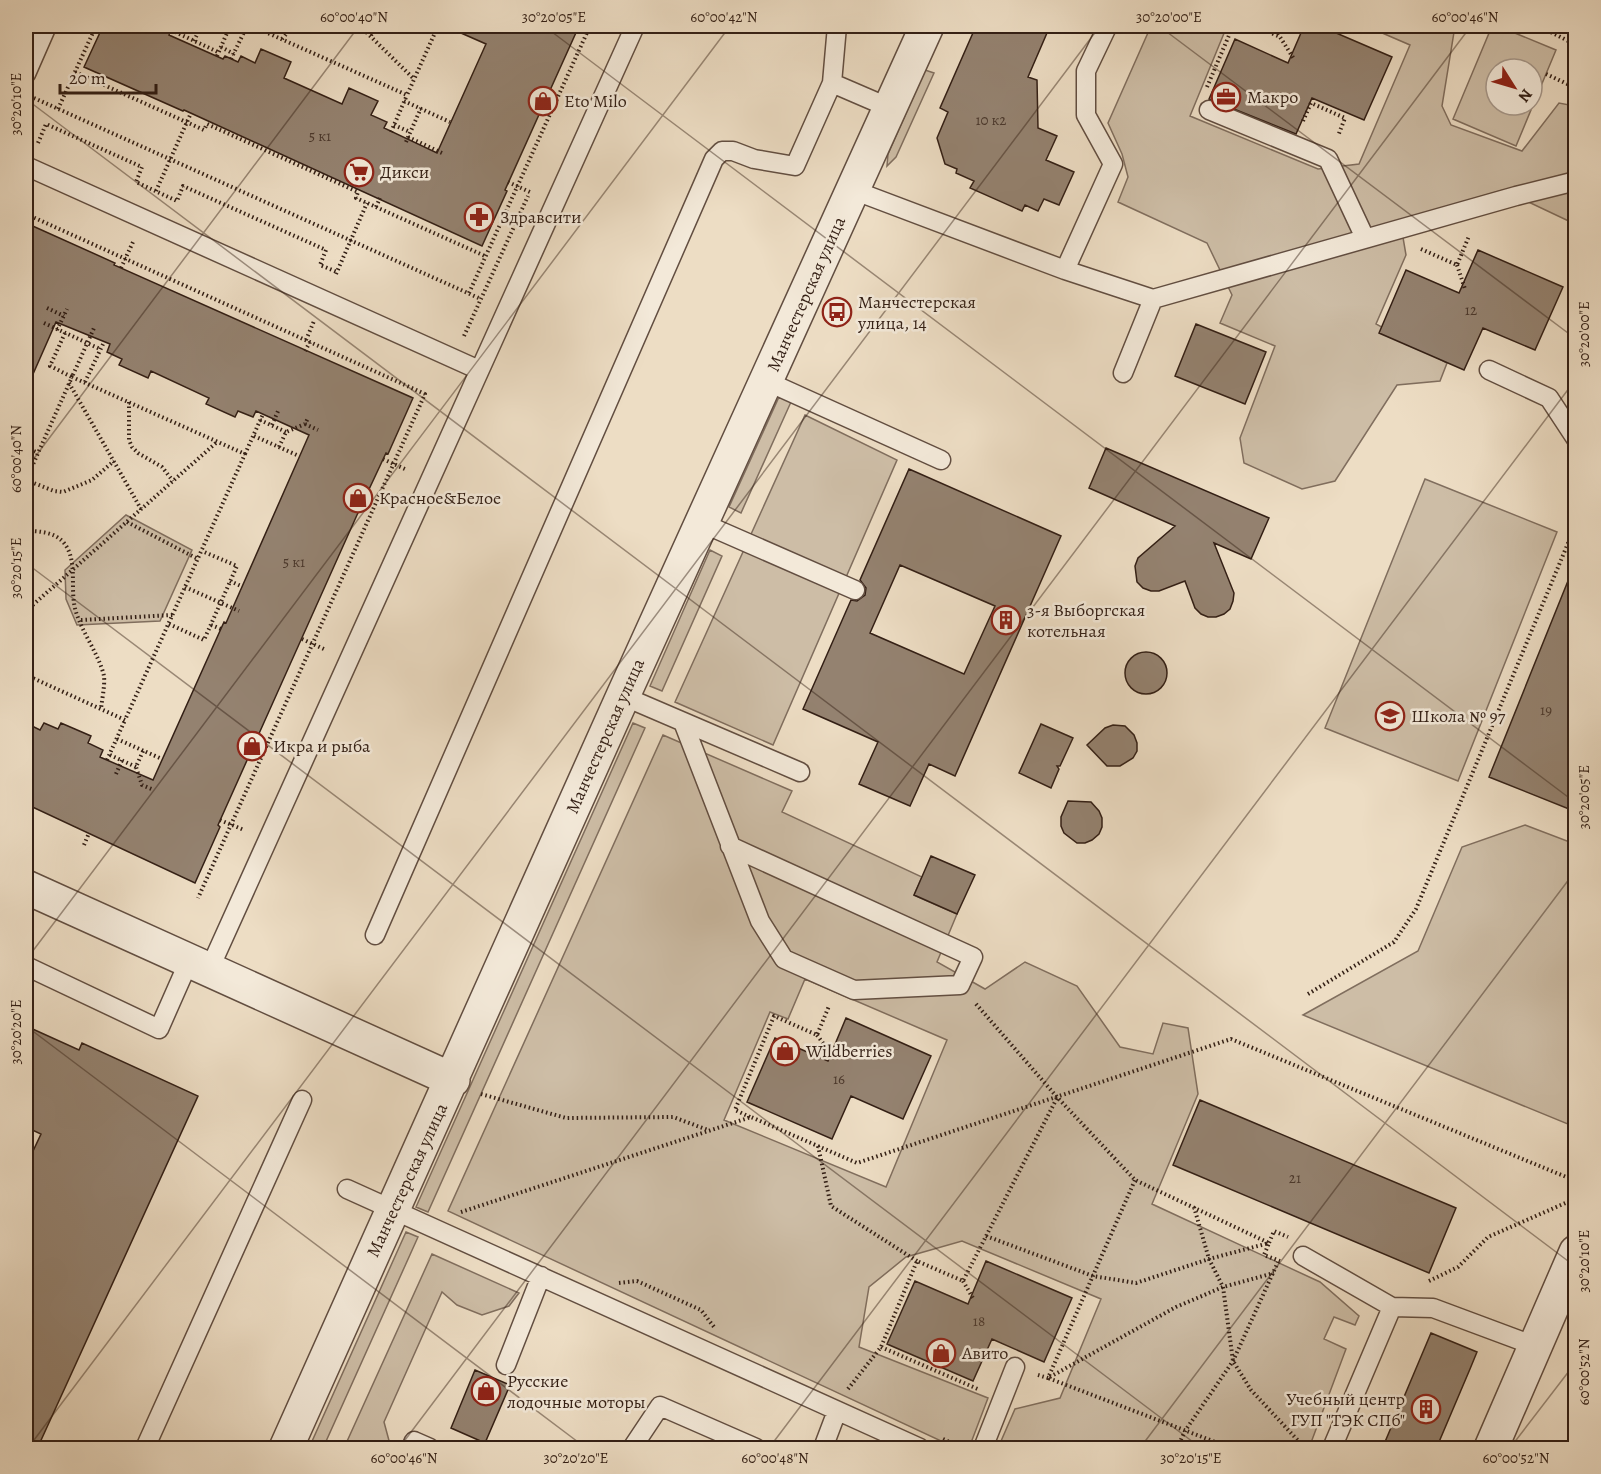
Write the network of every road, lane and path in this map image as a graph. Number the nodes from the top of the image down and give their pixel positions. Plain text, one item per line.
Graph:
1 (47, 26) edge
2 (96, 26) edge
3 (201, 26) edge
4 (230, 26) edge
5 (247, 26) edge
6 (252, 26) edge
7 (293, 26) edge
8 (360, 26) edge
9 (379, 26) edge
10 (438, 26) edge
11 (590, 26) edge
12 (635, 26) edge
13 (837, 26) edge
14 (927, 26) edge
15 (1109, 26) edge
16 (1233, 26) edge
17 (1256, 26) edge
18 (1273, 26) edge
19 (1539, 26) edge
20 (171, 30) dead end
21 (371, 35) junction
22 (1279, 36) junction
23 (188, 38) junction
24 (282, 39) junction
25 (194, 41) junction
26 (184, 45) dead end
27 (1575, 45) edge
28 (219, 52) junction
29 (234, 54) junction
30 (231, 59) dead end
31 (1294, 59) dead end
32 (75, 72) junction
33 (26, 74) edge
34 (1546, 74) dead end
35 (414, 79) junction
36 (832, 82) junction
37 (1575, 88) edge
38 (26, 94) edge
39 (407, 95) junction
40 (404, 101) junction
41 (421, 108) junction
42 (890, 108) junction
43 (58, 109) junction
44 (1209, 110) joint
45 (191, 113) dead end
46 (187, 122) junction
47 (450, 122) dead end
48 (394, 125) junction
49 (391, 132) dead end
50 (408, 137) junction
51 (1293, 145) junction
52 (430, 147) junction
53 (442, 153) dead end
54 (426, 154) dead end
55 (170, 159) junction
56 (1328, 159) junction
57 (26, 166) edge
58 (1575, 181) edge
59 (159, 183) dead end
60 (853, 190) junction
61 (529, 192) dead end
62 (381, 198) dead end
63 (368, 203) junction
64 (376, 207) junction
65 (26, 214) edge
66 (136, 234) dead end
67 (1365, 238) junction
68 (351, 240) junction
69 (486, 256) junction
70 (125, 259) junction
71 (342, 260) dead end
72 (1457, 265) dead end
73 (121, 268) dead end
74 (1065, 270) junction
75 (337, 272) dead end
76 (1465, 289) dead end
77 (469, 293) junction
78 (481, 299) junction
79 (1153, 299) junction
80 (47, 309) dead end
81 (67, 309) dead end
82 (317, 315) dead end
83 (64, 316) junction
84 (44, 323) dead end
85 (94, 328) dead end
86 (57, 330) junction
87 (65, 333) junction
88 (308, 341) junction
89 (104, 342) dead end
90 (87, 343) junction
91 (100, 349) junction
92 (305, 351) dead end
93 (454, 359) junction
94 (479, 370) junction
95 (1489, 370) dead end
96 (1123, 373) dead end
97 (72, 376) junction
98 (766, 381) junction
99 (85, 382) junction
100 (69, 383) junction
101 (129, 402) junction
102 (278, 411) dead end
103 (263, 414) dead end
104 (308, 418) dead end
105 (261, 420) junction
106 (305, 424) junction
107 (272, 425) junction
108 (318, 430) dead end
109 (286, 432) junction
110 (254, 436) junction
111 (1575, 439) edge
112 (217, 442) junction
113 (26, 447) edge
114 (279, 447) junction
115 (38, 453) junction
116 (245, 454) junction
117 (299, 456) dead end
118 (383, 459) dead end
119 (941, 460) dead end
120 (114, 461) junction
121 (394, 464) junction
122 (411, 471) dead end
123 (26, 480) edge
124 (173, 481) junction
125 (141, 508) junction
126 (127, 521) junction
127 (702, 523) junction
128 (1575, 524) edge
129 (26, 531) edge
130 (202, 551) junction
131 (198, 559) junction
132 (73, 570) junction
133 (230, 581) junction
134 (241, 586) dead end
135 (185, 587) junction
136 (855, 590) dead end
137 (220, 603) junction
138 (26, 611) edge
139 (239, 611) dead end
140 (173, 615) junction
141 (80, 620) junction
142 (169, 624) junction
143 (210, 625) junction
144 (221, 629) dead end
145 (26, 675) edge
146 (623, 696) junction
147 (101, 709) junction
148 (125, 720) junction
149 (683, 722) junction
150 (117, 739) junction
151 (143, 751) junction
152 (110, 755) junction
153 (162, 759) dead end
154 (107, 760) dead end
155 (122, 760) junction
156 (136, 767) junction
157 (800, 772) dead end
158 (116, 774) dead end
159 (142, 785) junction
160 (154, 790) dead end
161 (140, 791) dead end
162 (220, 820) dead end
163 (231, 825) junction
164 (248, 832) dead end
165 (90, 833) dead end
166 (84, 845) dead end
167 (730, 846) junction
168 (26, 887) edge
169 (198, 898) dead end
170 (375, 935) dead end
171 (199, 965) junction
172 (26, 966) edge
173 (838, 983) junction
174 (960, 985) junction
175 (1308, 994) dead end
176 (818, 1035) junction
177 (834, 1058) dead end
178 (453, 1080) junction
179 (486, 1097) dead end
180 (1057, 1097) junction
181 (302, 1100) dead end
182 (750, 1117) junction
183 (709, 1131) junction
184 (818, 1146) junction
185 (1135, 1180) junction
186 (1575, 1180) edge
187 (347, 1189) dead end
188 (1570, 1201) dead end
189 (1194, 1206) junction
190 (393, 1209) junction
191 (430, 1226) junction
192 (986, 1236) junction
193 (1269, 1242) junction
194 (1575, 1252) edge
195 (1303, 1256) joint
196 (1209, 1259) junction
197 (917, 1261) junction
198 (1278, 1261) junction
199 (1274, 1273) junction
200 (541, 1276) junction
201 (1093, 1276) junction
202 (963, 1281) junction
203 (1223, 1287) junction
204 (974, 1300) dead end
205 (1389, 1305) junction
206 (1535, 1346) junction
207 (881, 1347) junction
208 (1233, 1361) junction
209 (506, 1365) dead end
210 (1016, 1367) joint
211 (1048, 1378) junction
212 (1002, 1400) junction
213 (840, 1402) junction
214 (1185, 1431) junction
215 (145, 1449) edge
216 (286, 1449) edge
217 (411, 1449) edge
218 (430, 1449) edge
219 (632, 1449) edge
220 (756, 1449) edge
221 (823, 1449) edge
222 (920, 1449) edge
223 (983, 1449) edge
224 (1177, 1449) edge
225 (1231, 1449) edge
226 (1305, 1449) edge
227 (1332, 1449) edge
228 (1491, 1449) edge

1 - 33 lane
2 - 32 path
3 - 25 path
4 - 28 path
5 - 29 path
6 - 24 path
7 - 24 path
8 - 21 path
9 - 21 path
10 - 35 path
11 - 69 path
12 - 94 lane
13 - 36 lane
14 - 42 street, Манчестерская улица
15 - 74 lane
16 - 44 path
17 - 22 path
18 - 22 path
19 - 27 path
20 - 23 path
21 - 35 path
22 - 31 path
23 - 25 path
23 - 26 path
24 - 39 path
25 - 28 path
28 - 29 path
29 - 30 path
32 - 43 path
32 - 46 path
34 - 37 path
35 - 39 path
36 - 42 lane
36 - 170 lane
38 - 43 path
39 - 40 path
40 - 41 path
40 - 48 path
41 - 47 path
41 - 50 path
42 - 60 street, Манчестерская улица
43 - 55 path
44 - 51 lane
45 - 46 path
46 - 55 path
46 - 63 path
48 - 49 path
48 - 50 path
50 - 52 path
51 - 56 lane
51 - 56 path
52 - 53 path
52 - 54 path
55 - 59 path
55 - 68 path
56 - 67 lane
57 - 75 path
57 - 93 lane
58 - 67 lane
60 - 74 lane
60 - 98 street, Манчестерская улица
61 - 78 path
62 - 64 path
63 - 64 path
63 - 68 path
64 - 69 path
65 - 70 path
66 - 70 path
67 - 79 lane
68 - 71 path
68 - 77 path
69 - 77 path
70 - 73 path
70 - 88 path
72 - 76 path
74 - 79 lane
77 - 78 path
78 - 93 path
79 - 96 lane
80 - 83 path
81 - 83 path
82 - 88 path
83 - 86 path
84 - 86 path
85 - 90 path
86 - 87 path
87 - 90 path
87 - 97 path
88 - 92 path
88 - 121 path
89 - 91 path
90 - 91 path
90 - 97 path
91 - 99 path
93 - 94 lane
94 - 171 lane
95 - 111 lane
97 - 99 path
97 - 100 path
98 - 119 lane
98 - 127 street, Манчестерская улица
99 - 101 path
100 - 115 path
100 - 120 path
101 - 112 path
101 - 124 path
102 - 107 path
103 - 105 path
104 - 106 path
105 - 107 path
105 - 110 path
106 - 108 path
106 - 109 path
107 - 109 path
109 - 114 path
110 - 114 path
110 - 116 path
112 - 116 path
112 - 124 path
113 - 115 path
114 - 117 path
115 - 123 path
116 - 130 path
118 - 121 path
120 - 123 path
120 - 125 path
121 - 122 path
121 - 163 path
124 - 125 path
125 - 126 path
126 - 131 path
126 - 132 path
127 - 136 lane
127 - 146 street, Манчестерская улица
128 - 175 path
129 - 132 path
130 - 131 path
130 - 133 path
131 - 135 path
132 - 138 path
132 - 141 path
133 - 134 path
133 - 137 path
135 - 137 path
135 - 140 path
137 - 139 path
137 - 143 path
140 - 141 path
140 - 142 path
141 - 147 path
142 - 143 path
142 - 148 path
143 - 144 path
145 - 147 path
146 - 149 lane
146 - 178 street, Манчестерская улица
147 - 148 path
148 - 150 path
149 - 157 lane
149 - 167 lane
150 - 151 path
150 - 152 path
151 - 153 path
151 - 156 path
152 - 154 path
152 - 155 path
155 - 156 path
155 - 158 path
156 - 159 path
159 - 160 path
159 - 161 path
162 - 163 path
163 - 164 path
163 - 169 path
165 - 166 path
167 - 173 lane
167 - 174 lane
168 - 171 street
171 - 172 lane
171 - 178 street
173 - 174 lane
173 - 176 path
174 - 180 path
176 - 177 path
176 - 182 path
178 - 190 street, Манчестерская улица
179 - 183 path
180 - 184 path
180 - 185 path
180 - 186 path
180 - 192 path
181 - 215 lane
182 - 183 path
182 - 184 path
183 - 191 path
184 - 197 path
185 - 189 path
185 - 201 path
187 - 190 lane
188 - 205 path
189 - 193 path
189 - 196 path
190 - 191 lane
190 - 216 street, Манчестерская улица
191 - 200 lane
192 - 201 path
192 - 202 path
193 - 196 path
193 - 198 path
194 - 206 street
195 - 198 path
195 - 205 lane
196 - 201 path
196 - 203 path
197 - 202 path
197 - 207 path
198 - 199 path
199 - 203 path
199 - 208 path
200 - 209 lane
200 - 213 lane
201 - 211 path
202 - 204 path
203 - 208 path
203 - 211 path
205 - 206 lane
205 - 227 lane
206 - 228 street
207 - 212 path
207 - 213 path
208 - 214 path
208 - 226 path
210 - 211 path
210 - 212 lane
211 - 214 path
212 - 223 lane
213 - 221 lane
213 - 222 lane
214 - 224 path
214 - 225 path
217 - 218 lane
219 - 220 lane

